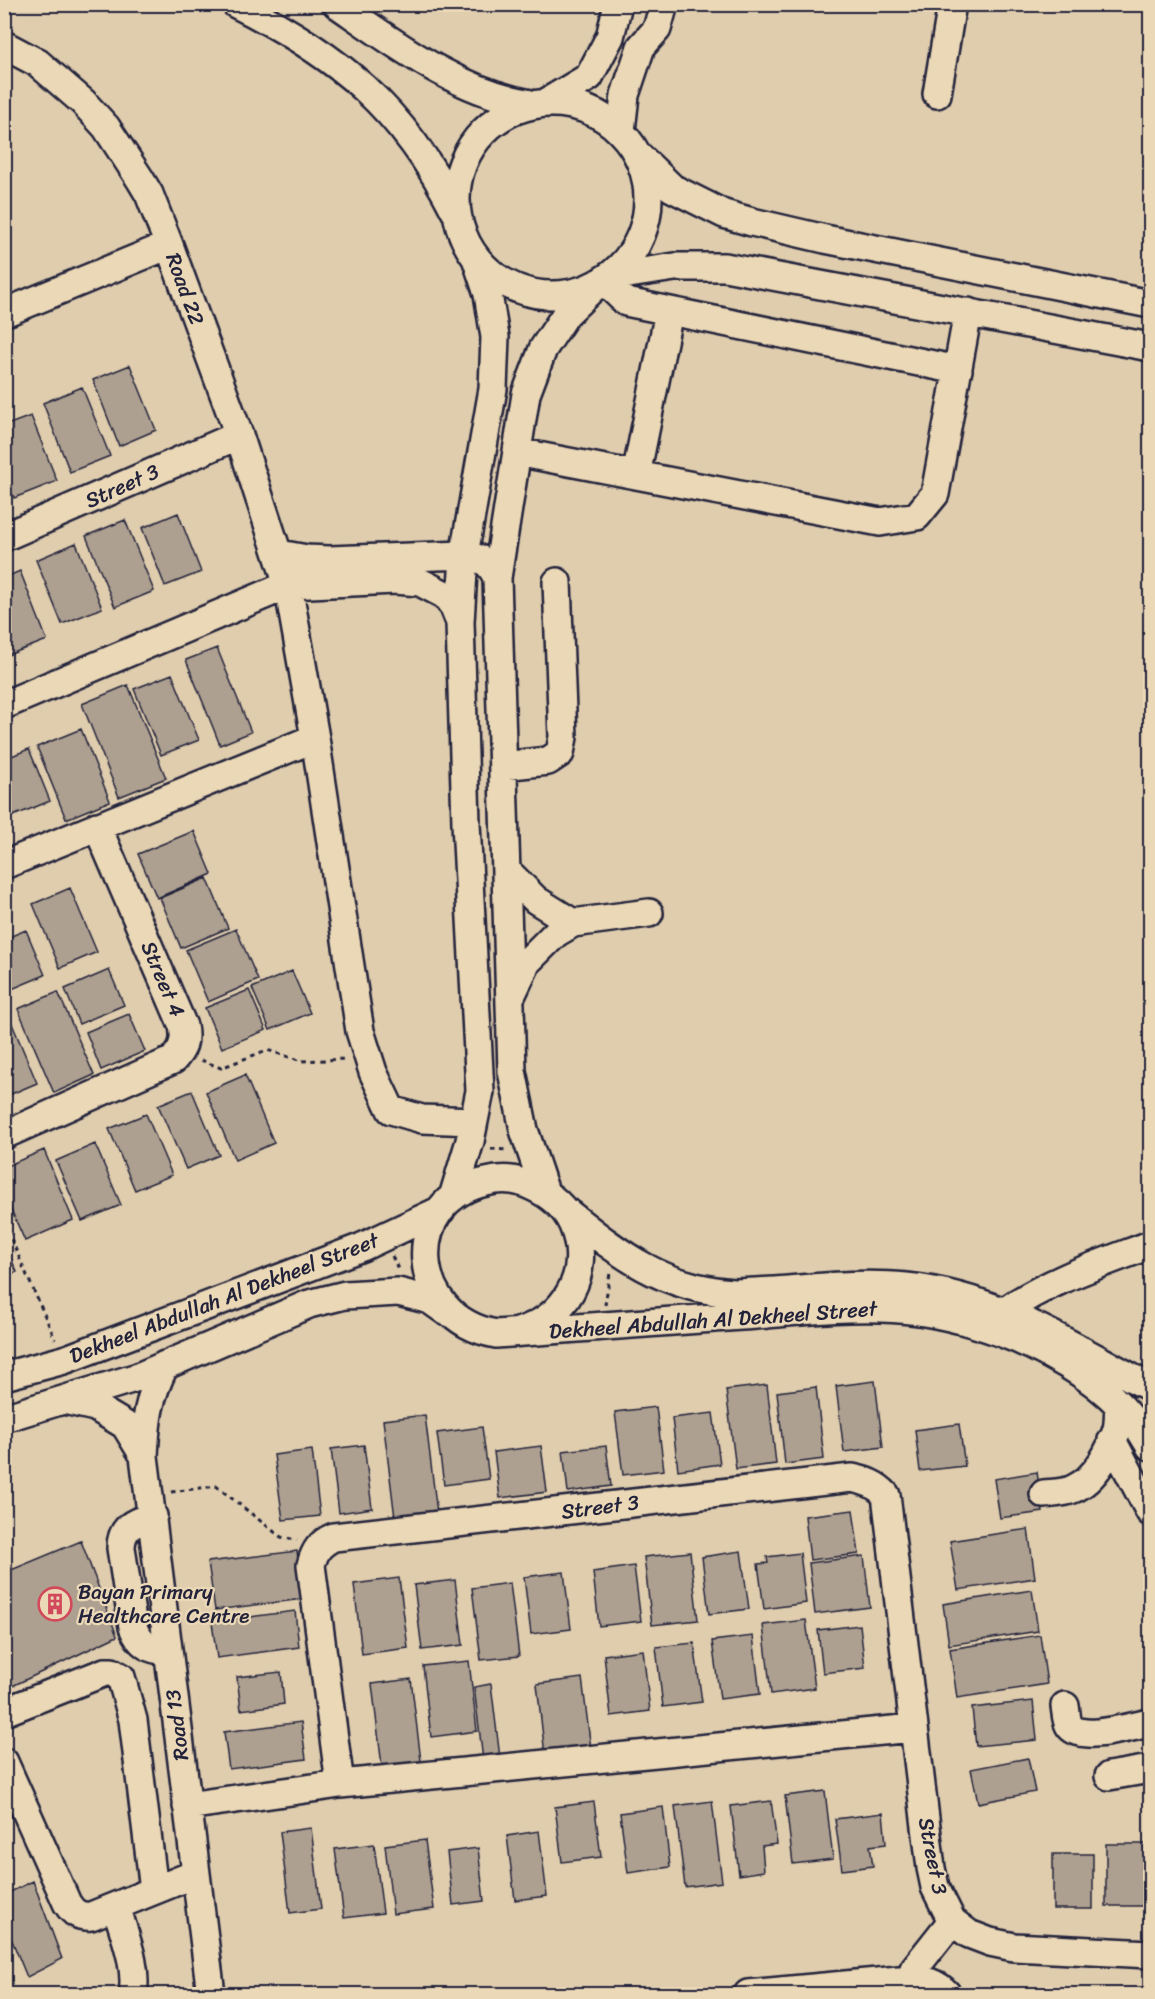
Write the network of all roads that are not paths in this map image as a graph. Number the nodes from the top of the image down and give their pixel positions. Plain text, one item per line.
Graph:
1 (236, 4) edge
2 (337, 4) edge
3 (618, 4) edge
4 (664, 4) edge
5 (952, 4) edge
6 (4, 45) edge
7 (937, 94) dead end
8 (539, 103) junction
9 (621, 130) junction
10 (640, 157) junction
11 (458, 218) junction
12 (169, 245) junction
13 (476, 258) junction
14 (603, 281) junction
15 (1150, 304) edge
16 (9, 311) dead end
17 (669, 312) junction
18 (968, 312) junction
19 (1150, 347) edge
20 (958, 370) junction
21 (487, 423) junction
22 (239, 435) junction
23 (518, 442) junction
24 (636, 475) junction
25 (4, 537) edge
26 (279, 554) junction
27 (464, 555) junction
28 (497, 578) junction
29 (557, 582) dead end
30 (288, 585) junction
31 (460, 622) junction
32 (4, 705) edge
33 (315, 738) junction
34 (502, 766) junction
35 (97, 826) junction
36 (4, 865) edge
37 (506, 870) junction
38 (649, 913) dead end
39 (573, 923) junction
40 (510, 998) junction
41 (472, 1131) junction
42 (4, 1135) edge
43 (554, 1200) junction
44 (447, 1204) junction
45 (1150, 1245) edge
46 (1005, 1311) junction
47 (451, 1314) junction
48 (518, 1332) junction
49 (165, 1365) junction
50 (4, 1376) edge
51 (1150, 1387) edge
52 (64, 1400) junction
53 (1119, 1405) junction
54 (4, 1418) edge
55 (1112, 1440) junction
56 (1150, 1446) edge
57 (144, 1456) junction
58 (1044, 1494) dead end
59 (1150, 1512) edge
60 (1065, 1706) dead end
61 (4, 1712) edge
62 (176, 1713) junction
63 (133, 1720) junction
64 (1150, 1723) edge
65 (913, 1728) junction
66 (4, 1762) edge
67 (1150, 1769) edge
68 (1109, 1776) dead end
69 (340, 1784) junction
70 (187, 1806) junction
71 (195, 1874) junction
72 (154, 1890) junction
73 (116, 1906) junction
74 (952, 1921) junction
75 (1150, 1954) edge
76 (909, 1979) junction
77 (798, 1993) edge
78 (133, 1995) edge
79 (211, 1995) edge
80 (748, 1995) edge
81 (947, 1995) edge

1 - 11 street
2 - 8 street
3 - 8 street
4 - 9 street
5 - 7 street
6 - 12 street, Road 22
8 - 9 street
8 - 11 street
9 - 10 street
10 - 14 street
10 - 15 street
11 - 13 street
12 - 16 street
12 - 22 street, Road 22
13 - 14 street
13 - 21 street
14 - 17 street
14 - 18 street
14 - 23 street
17 - 20 street
17 - 24 street
18 - 19 street
18 - 20 street
20 - 24 street
21 - 23 street
21 - 27 street
22 - 25 street, Street 3
22 - 26 street, Road 22
23 - 24 street
23 - 28 street
26 - 27 street
26 - 30 street, Road 22
27 - 28 street
27 - 31 street
28 - 34 street
29 - 34 street
30 - 31 street
30 - 32 street
30 - 33 street, Road 22
31 - 41 street
33 - 35 street
33 - 41 street, Road 22
34 - 37 street
35 - 36 street
35 - 42 street, Street 4
37 - 39 street
37 - 40 street
38 - 39 street
39 - 40 street
40 - 43 street
41 - 44 street
43 - 44 street
43 - 46 street, Dekheel Abdullah Al Dekheel Street
43 - 48 street
44 - 47 street
44 - 50 street, Dekheel Abdullah Al Dekheel Street
45 - 46 street
46 - 51 street, Dekheel Abdullah Al Dekheel Street
47 - 48 street
47 - 49 street, Dekheel Abdullah Al Dekheel Street
48 - 53 street, Dekheel Abdullah Al Dekheel Street
49 - 52 street, Dekheel Abdullah Al Dekheel Street
49 - 57 street, Road 13
52 - 54 street, Dekheel Abdullah Al Dekheel Street
52 - 57 street, Road 13
53 - 55 street
53 - 56 street, Dekheel Abdullah Al Dekheel Street
55 - 58 street
55 - 59 street
57 - 62 street, Road 13
60 - 64 street
61 - 63 street
62 - 63 street
62 - 70 street, Road 13
63 - 72 street
65 - 69 street
65 - 69 street, Street 3
65 - 74 street, Street 3
66 - 73 street
67 - 68 street
69 - 70 street
70 - 71 street, Road 13
71 - 72 street
71 - 79 street, Road 13
72 - 73 street
73 - 78 street
74 - 75 street, Street 3
74 - 76 street
76 - 77 street
76 - 81 street
77 - 80 street

